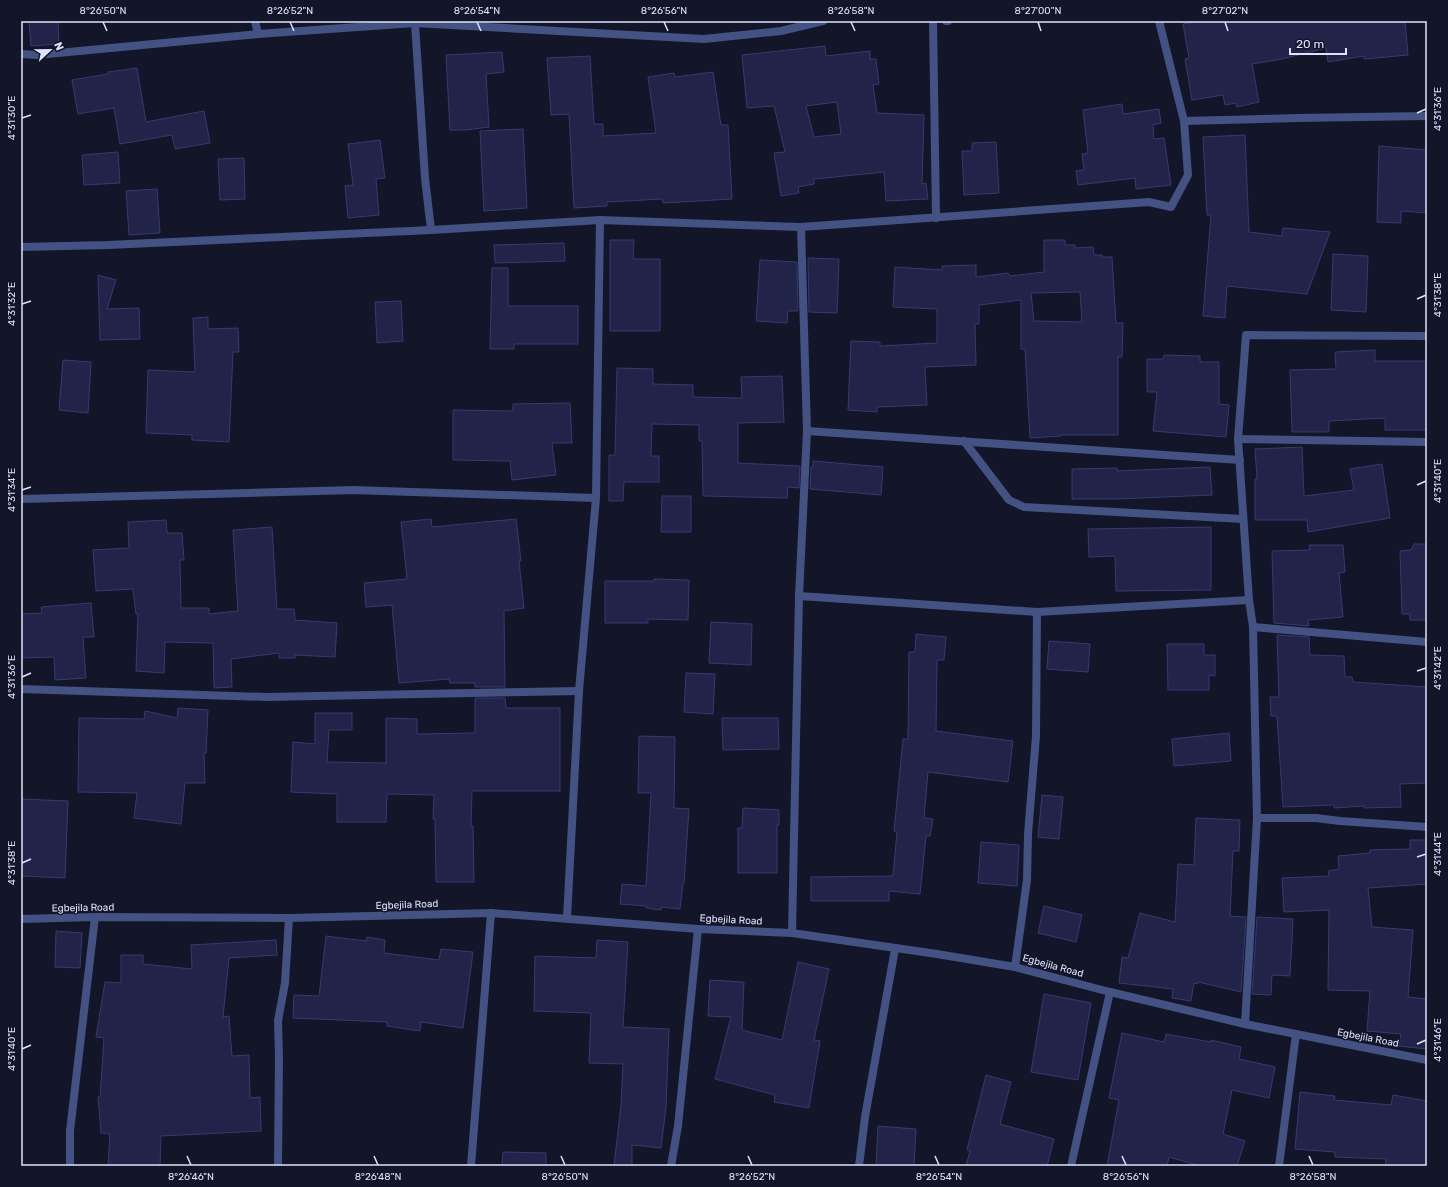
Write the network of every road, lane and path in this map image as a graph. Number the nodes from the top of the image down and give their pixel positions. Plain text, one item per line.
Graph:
1 (255, 21) edge
2 (822, 21) edge
3 (933, 21) edge
4 (1159, 21) edge
5 (415, 23) junction
6 (258, 34) junction
7 (21, 54) edge
8 (1427, 116) edge
9 (1184, 121) junction
10 (936, 218) junction
11 (600, 220) junction
12 (801, 227) junction
13 (431, 230) junction
14 (21, 247) edge
15 (1427, 336) edge
16 (808, 431) junction
17 (1238, 439) junction
18 (964, 441) junction
19 (1427, 442) edge
20 (1240, 460) junction
21 (596, 498) junction
22 (21, 499) edge
23 (1243, 519) junction
24 (799, 596) junction
25 (1249, 600) junction
26 (1037, 612) junction
27 (1253, 627) junction
28 (1427, 642) edge
29 (21, 689) edge
30 (579, 691) junction
31 (1257, 818) junction
32 (1427, 827) edge
33 (491, 913) junction
34 (95, 917) junction
35 (289, 918) junction
36 (567, 918) junction
37 (21, 919) edge
38 (698, 929) junction
39 (792, 933) junction
40 (895, 948) junction
41 (1015, 966) junction
42 (1110, 992) junction
43 (1245, 1024) junction
44 (1296, 1034) junction
45 (1427, 1060) edge
46 (70, 1166) edge
47 (278, 1166) edge
48 (471, 1166) edge
49 (670, 1166) edge
50 (859, 1166) edge
51 (1071, 1166) edge
52 (1279, 1166) edge

1 - 6 street
2 - 5 street
3 - 10 street
4 - 9 street
5 - 6 street
5 - 13 street
6 - 7 street
8 - 9 street
9 - 10 street
10 - 12 street
11 - 12 street
11 - 13 street
11 - 21 street
12 - 16 street
13 - 14 street
15 - 17 street
16 - 18 street
16 - 24 street
17 - 19 street
17 - 20 street
18 - 20 street
18 - 23 street
20 - 23 street
21 - 22 street
21 - 30 street
23 - 25 street
24 - 26 street
24 - 39 street
25 - 26 street
25 - 27 street
26 - 41 street
27 - 28 street
27 - 31 street
29 - 30 street
30 - 36 street
31 - 32 street
31 - 43 street
33 - 35 street, Egbejila Road
33 - 36 street, Egbejila Road
33 - 48 street
34 - 35 street, Egbejila Road
34 - 37 street, Egbejila Road
34 - 46 street
35 - 47 street
36 - 38 street, Egbejila Road
38 - 39 street, Egbejila Road
38 - 49 street
39 - 40 street, Egbejila Road
40 - 41 street, Egbejila Road
40 - 50 street
41 - 42 street, Egbejila Road
42 - 43 street, Egbejila Road
42 - 51 street
43 - 44 street, Egbejila Road
44 - 45 street, Egbejila Road
44 - 52 street

